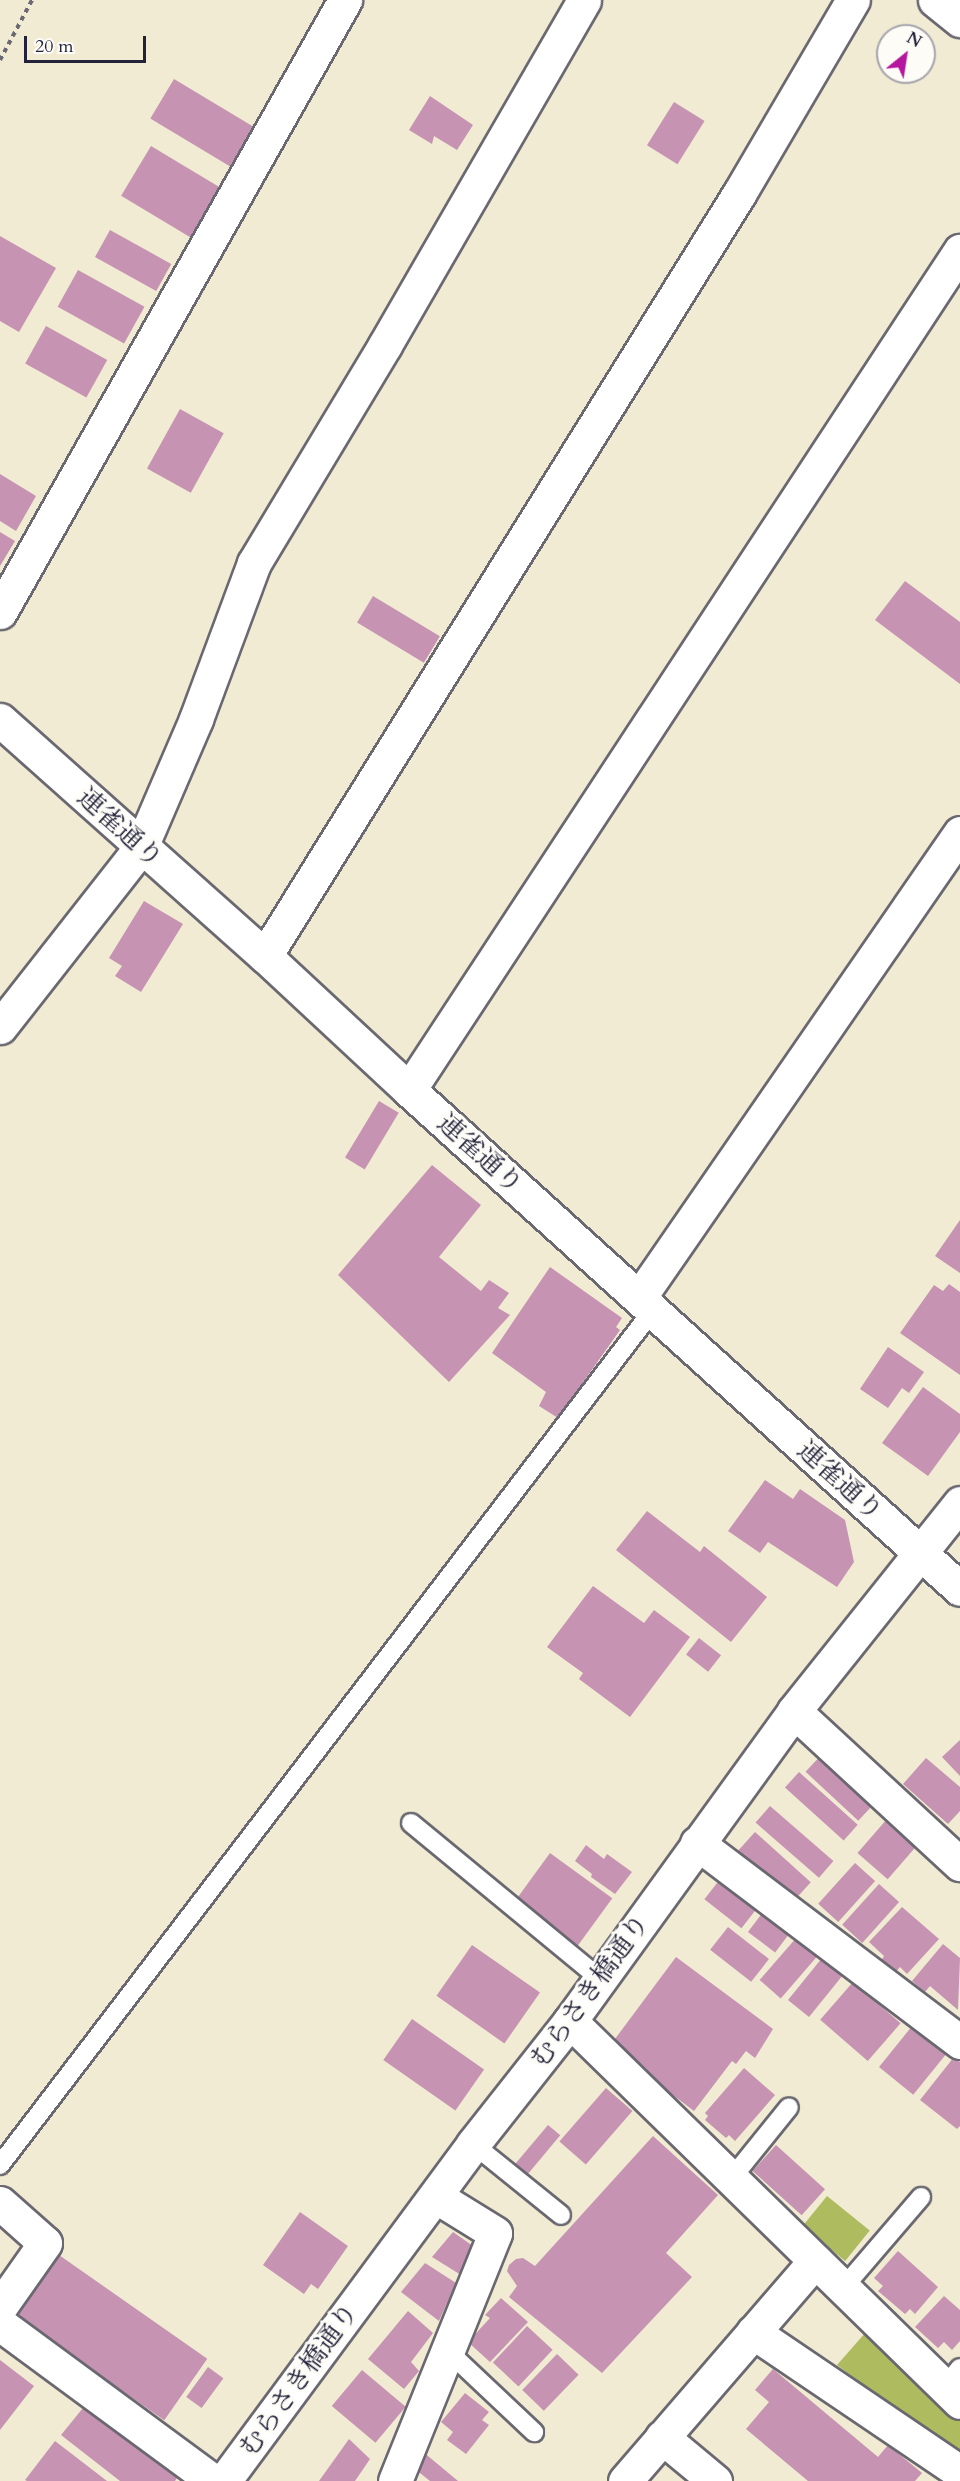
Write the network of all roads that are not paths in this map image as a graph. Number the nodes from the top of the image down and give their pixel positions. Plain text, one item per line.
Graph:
1 (345, 0) edge
2 (584, 0) edge
3 (853, 0) edge
4 (935, 0) edge
5 (960, 20) edge
6 (960, 251) edge
7 (0, 612) edge
8 (0, 720) edge
9 (960, 833) edge
10 (141, 847) junction
11 (265, 956) junction
12 (0, 1027) edge
13 (409, 1090) junction
14 (646, 1304) junction
15 (960, 1503) edge
16 (919, 1553) junction
17 (960, 1589) edge
18 (794, 1712) junction
19 (411, 1823) dead end
20 (697, 1843) junction
21 (955, 1851) edge
22 (600, 1979) junction
23 (570, 2021) junction
24 (960, 2042) edge
25 (789, 2107) dead end
26 (473, 2144) junction
27 (0, 2164) edge
28 (731, 2179) junction
29 (435, 2196) junction
30 (921, 2197) dead end
31 (0, 2203) edge
32 (561, 2214) dead end
33 (815, 2261) junction
34 (843, 2288) junction
35 (0, 2307) edge
36 (0, 2324) edge
37 (753, 2332) junction
38 (448, 2352) junction
39 (955, 2386) edge
40 (534, 2432) dead end
41 (662, 2437) junction
42 (960, 2472) edge
43 (213, 2481) edge
44 (224, 2481) edge
45 (395, 2481) edge
46 (625, 2481) edge
47 (715, 2481) edge

1 - 7 street
2 - 10 street
3 - 11 street
4 - 5 street
6 - 13 street
8 - 10 street, 連雀通り
9 - 14 street
10 - 11 street, 連雀通り
10 - 12 street
11 - 13 street, 連雀通り
13 - 14 street, 連雀通り
14 - 16 street, 連雀通り
14 - 27 lane
15 - 16 street, むらさき橋通り
16 - 17 street, 連雀通り
16 - 18 street, むらさき橋通り
18 - 20 street, むらさき橋通り
18 - 21 street
19 - 22 lane
20 - 22 street, むらさき橋通り
20 - 24 street
22 - 23 street, むらさき橋通り
23 - 26 street, むらさき橋通り
23 - 28 street
25 - 28 lane
26 - 29 street, むらさき橋通り
26 - 32 lane
28 - 33 street
29 - 38 street
29 - 44 street, むらさき橋通り
30 - 34 lane
31 - 35 street
33 - 34 street
33 - 37 street
34 - 39 street
36 - 43 street
37 - 41 street
37 - 42 street
38 - 40 lane
38 - 45 street
41 - 46 street
41 - 47 street

